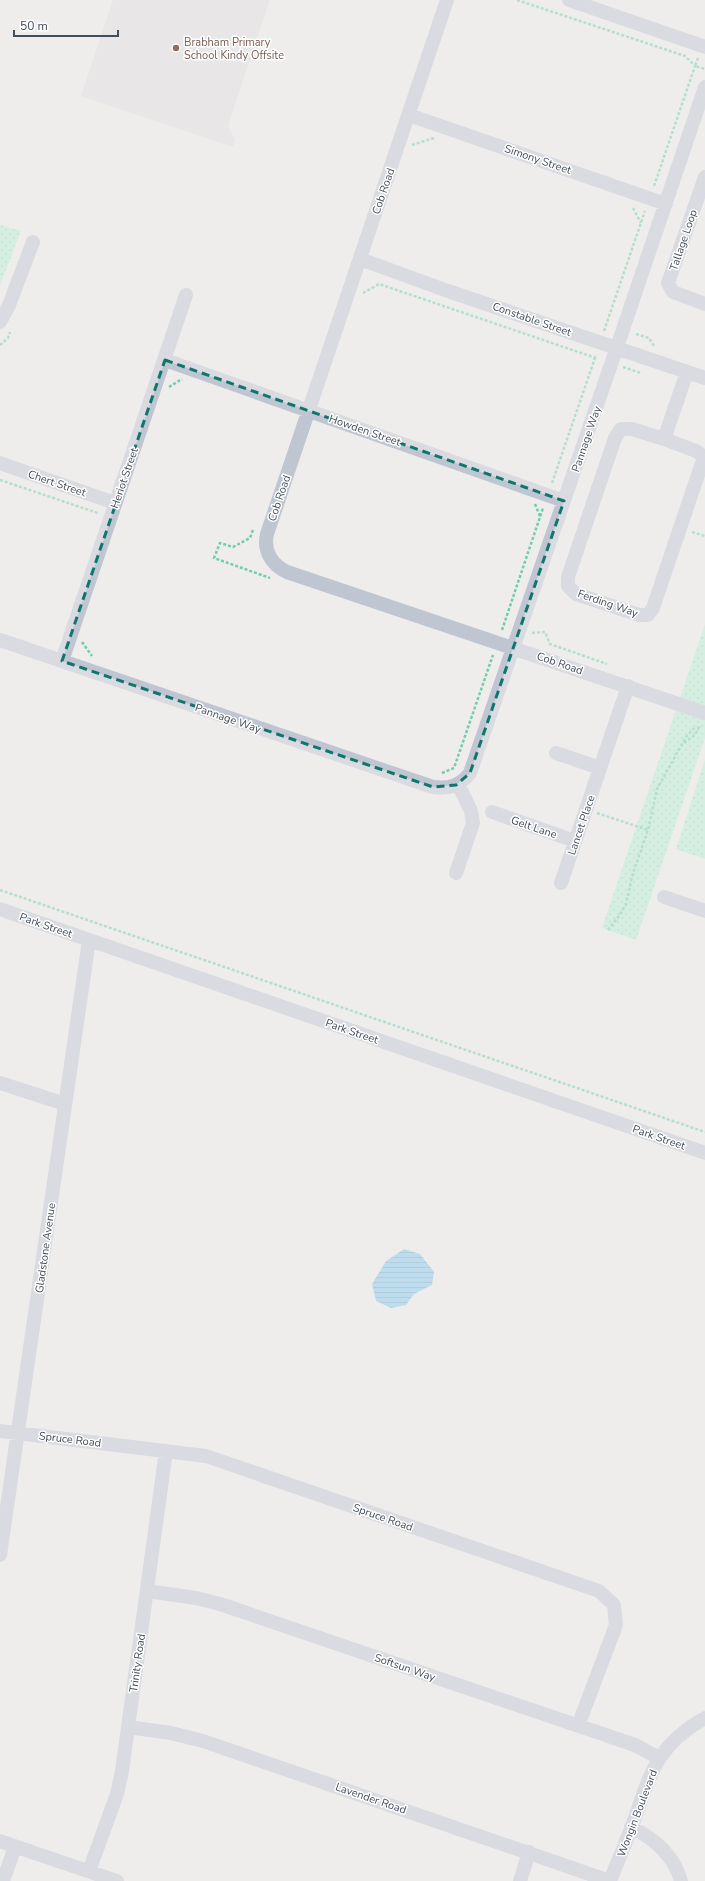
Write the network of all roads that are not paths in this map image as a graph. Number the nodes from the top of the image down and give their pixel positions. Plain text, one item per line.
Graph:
1 (447, 0) edge
2 (569, 0) edge
3 (705, 47) edge
4 (705, 87) edge
5 (409, 115) junction
6 (705, 177) edge
7 (666, 204) junction
8 (33, 242) dead end
9 (360, 259) junction
10 (186, 295) dead end
11 (705, 304) edge
12 (0, 322) edge
13 (617, 347) junction
14 (165, 360) junction
15 (687, 372) junction
16 (705, 378) edge
17 (309, 410) junction
18 (664, 439) junction
19 (0, 463) edge
20 (564, 501) junction
21 (115, 503) junction
22 (0, 640) edge
23 (516, 641) junction
24 (62, 661) junction
25 (628, 686) junction
26 (704, 716) edge
27 (556, 754) dead end
28 (600, 768) junction
29 (458, 784) junction
30 (492, 812) dead end
31 (575, 841) junction
32 (456, 873) dead end
33 (561, 882) dead end
34 (664, 897) dead end
35 (0, 909) edge
36 (705, 911) edge
37 (89, 940) junction
38 (0, 1083) edge
39 (65, 1104) junction
40 (705, 1153) edge
41 (0, 1431) edge
42 (18, 1433) junction
43 (166, 1451) junction
44 (0, 1555) edge
45 (147, 1591) junction
46 (705, 1718) edge
47 (578, 1726) junction
48 (128, 1727) junction
49 (659, 1758) junction
50 (631, 1827) junction
51 (0, 1841) edge
52 (15, 1847) junction
53 (529, 1852) junction
54 (89, 1871) junction
55 (3, 1881) edge
56 (117, 1881) edge
57 (520, 1881) edge
58 (610, 1881) edge
59 (681, 1881) edge

1 - 5 street, Cob Road
2 - 3 street
4 - 7 street, Pannage Way
5 - 7 street, Simony Street
5 - 9 street, Cob Road
6 - 11 street, Tallage Loop
7 - 13 street, Pannage Way
8 - 12 street
9 - 13 street, Constable Street
9 - 17 street, Cob Road
10 - 14 street, Heriot Street
13 - 15 street, Constable Street
13 - 20 street, Pannage Way
14 - 17 street, Howden Street
14 - 21 street, Heriot Street
15 - 16 street, Constable Street
15 - 18 street
17 - 20 street, Howden Street
17 - 23 street, Cob Road
18 - 18 street, Ferding Way
19 - 21 street, Chert Street
20 - 23 street, Pannage Way
21 - 24 street, Heriot Street
22 - 24 street, Pannage Way
23 - 25 street, Cob Road
23 - 29 street, Pannage Way
24 - 29 street, Pannage Way
25 - 26 street, Cob Road
25 - 28 street, Lancet Place
27 - 28 street
28 - 31 street, Lancet Place
29 - 32 street
30 - 31 street, Gelt Lane
31 - 33 street, Lancet Place
34 - 36 street
35 - 37 street, Park Street
37 - 39 street, Gladstone Avenue
37 - 40 street, Park Street
38 - 39 street
39 - 42 street, Gladstone Avenue
41 - 42 street, Spruce Road
42 - 43 street, Spruce Road
42 - 44 street, Gladstone Avenue
43 - 45 street, Trinity Road
43 - 47 street, Spruce Road
45 - 47 street, Softsun Way
45 - 48 street, Trinity Road
46 - 49 street, Wongin Boulevard
47 - 49 street, Softsun Way
48 - 53 street, Lavender Road
48 - 54 street, Trinity Road
49 - 50 street, Wongin Boulevard
50 - 58 street, Wongin Boulevard
50 - 59 street
51 - 52 street
52 - 54 street
52 - 55 street
53 - 57 street
53 - 58 street, Lavender Road
54 - 56 street

